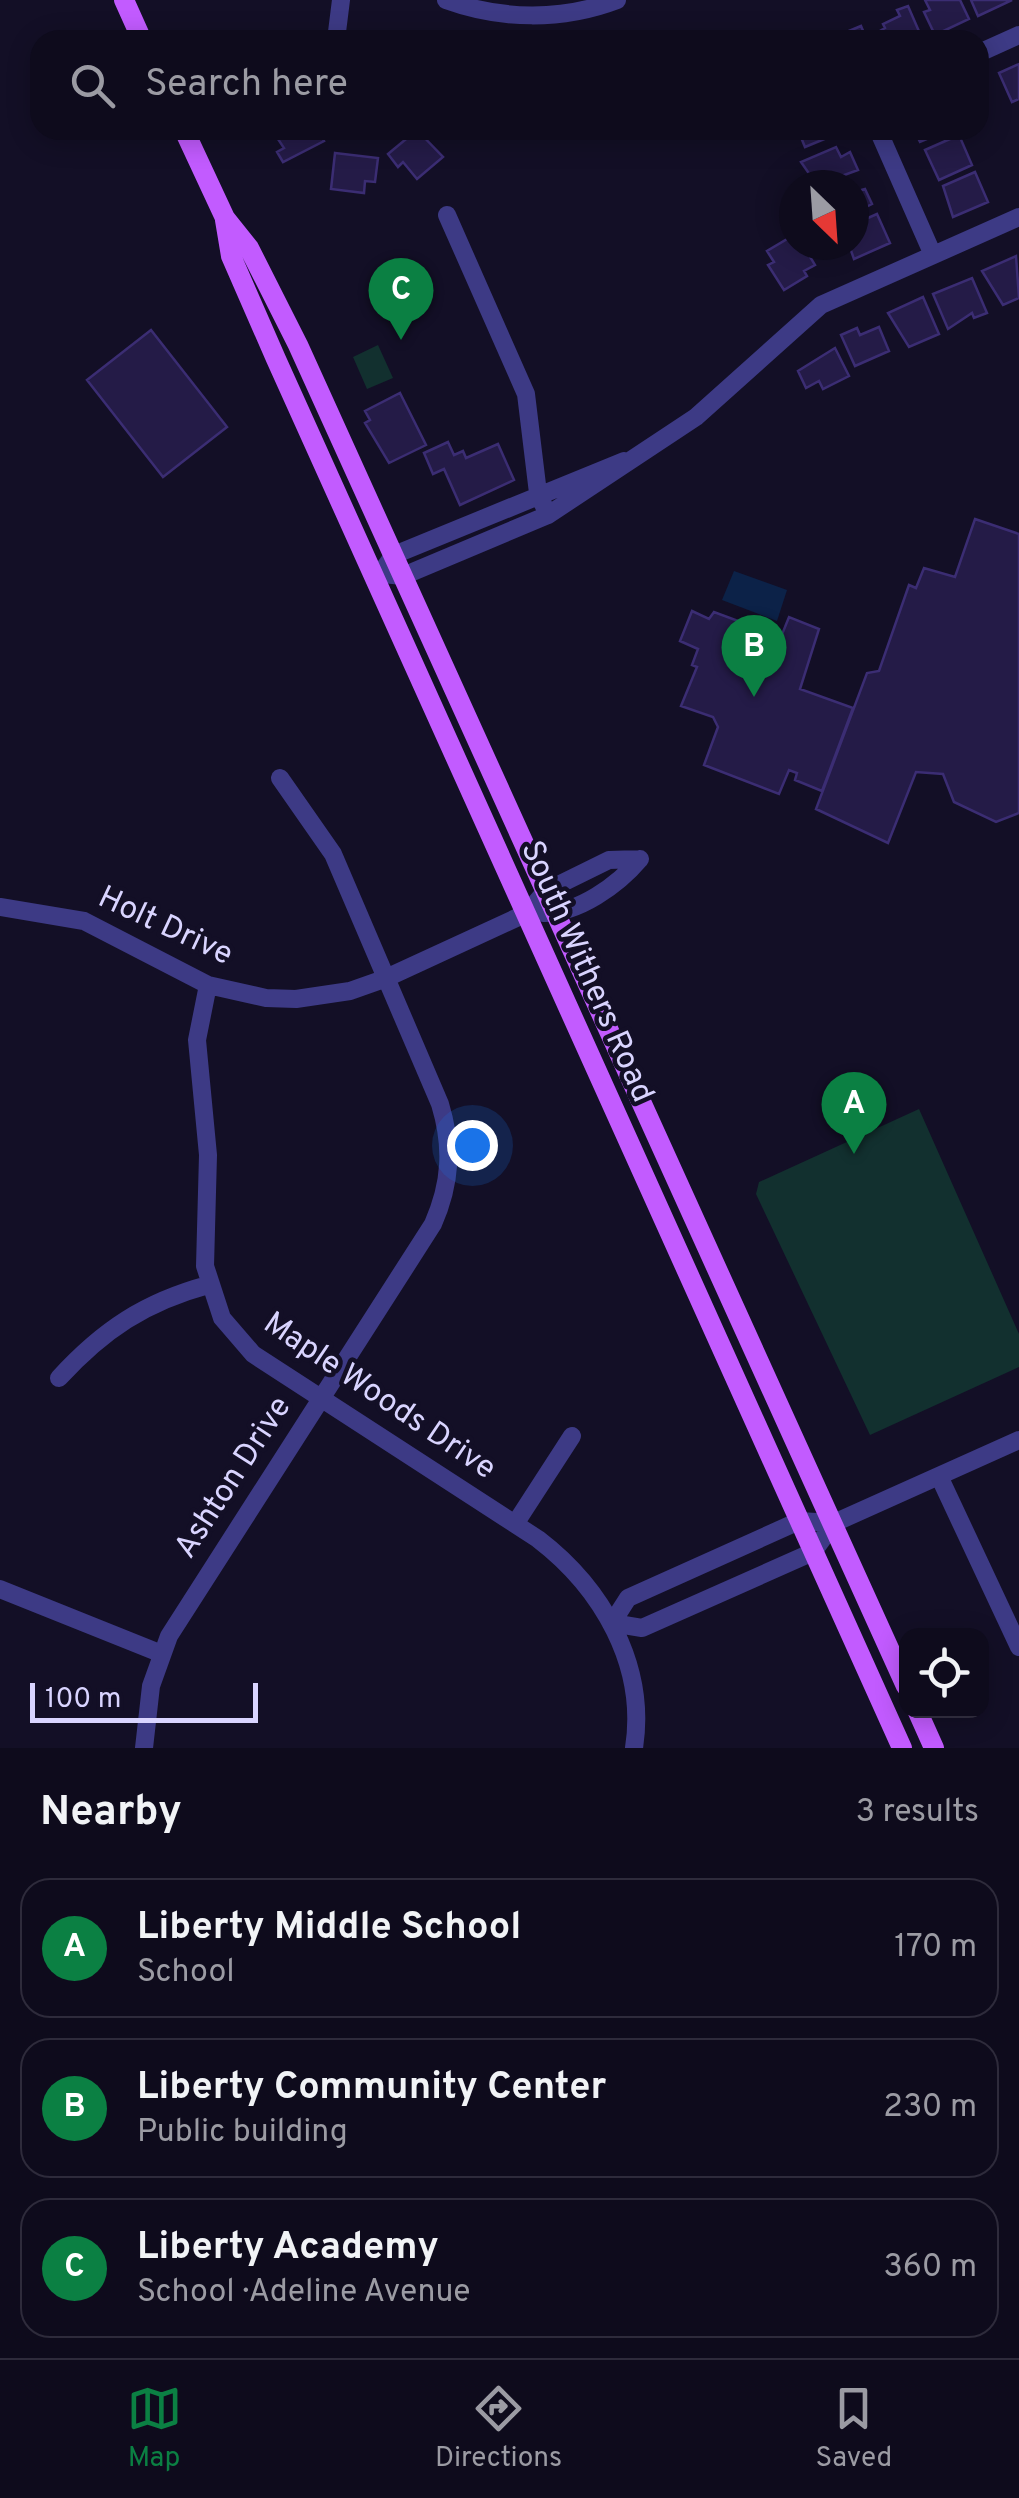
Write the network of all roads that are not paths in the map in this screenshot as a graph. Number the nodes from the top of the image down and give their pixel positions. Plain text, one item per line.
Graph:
1 (124, 0) edge
2 (342, 0) edge
3 (446, 0) edge
4 (617, 0) edge
5 (138, 30) edge
6 (338, 30) edge
7 (1019, 36) edge
8 (989, 49) edge
9 (189, 140) edge
10 (882, 140) edge
11 (447, 215) dead end
12 (1019, 217) edge
13 (934, 255) junction
14 (634, 458) junction
15 (538, 492) junction
16 (548, 515) junction
17 (388, 569) junction
18 (280, 778) dead end
19 (546, 892) junction
20 (0, 907) edge
21 (528, 913) junction
22 (556, 914) junction
23 (384, 979) junction
24 (208, 986) junction
25 (208, 1285) junction
26 (59, 1378) dead end
27 (321, 1399) junction
28 (572, 1436) dead end
29 (1019, 1440) edge
30 (940, 1476) junction
31 (799, 1521) junction
32 (515, 1524) junction
33 (834, 1524) junction
34 (813, 1552) junction
35 (0, 1588) edge
36 (612, 1624) junction
37 (1019, 1646) edge
38 (162, 1654) junction
39 (899, 1670) edge
40 (921, 1718) edge
41 (144, 1748) edge
42 (634, 1748) edge
43 (902, 1748) edge
44 (934, 1748) edge

1 - 5 main road
2 - 6 street
3 - 4 street
7 - 8 street
9 - 17 main road, South Withers Road
10 - 13 street
11 - 15 street
12 - 13 street
13 - 14 street
14 - 15 street
14 - 16 street
15 - 16 street
15 - 17 street
16 - 17 street
17 - 19 main road, South Withers Road
17 - 21 main road, South Withers Road
18 - 23 street, Ashton Drive
19 - 21 street, Holt Drive
19 - 22 main road, South Withers Road
19 - 22 street, Holt Drive
20 - 24 street, Holt Drive
21 - 22 street, Holt Drive
21 - 23 street, Holt Drive
21 - 31 main road, South Withers Road
22 - 33 main road, South Withers Road
23 - 24 street, Holt Drive
23 - 27 street, Ashton Drive
24 - 25 street, Maple Woods Drive
25 - 26 street
25 - 27 street, Maple Woods Drive
27 - 32 street, Maple Woods Drive
27 - 38 street, Ashton Drive
28 - 32 street
29 - 30 street
30 - 33 street
30 - 37 street
31 - 33 street
31 - 34 main road, South Withers Road
31 - 36 street
32 - 36 street, Maple Woods Drive
33 - 34 street
33 - 39 main road, South Withers Road
34 - 36 street
34 - 43 main road, South Withers Road
35 - 38 street
36 - 42 street, Maple Woods Drive
38 - 41 street, Ashton Drive
40 - 44 main road

